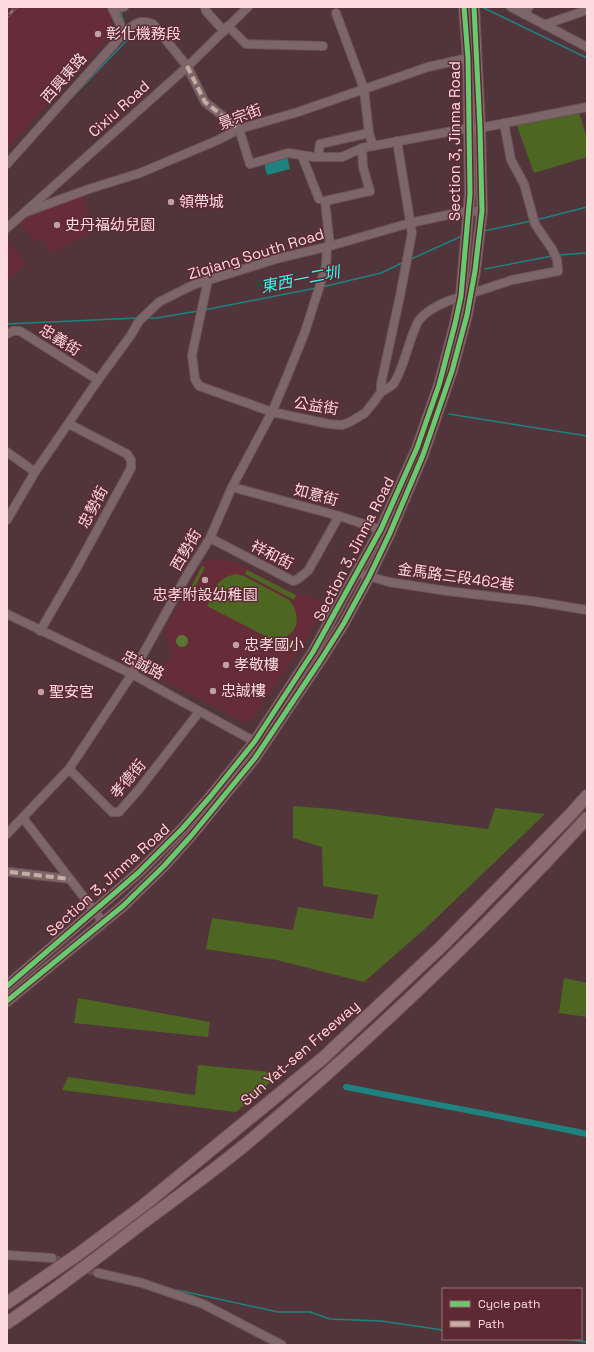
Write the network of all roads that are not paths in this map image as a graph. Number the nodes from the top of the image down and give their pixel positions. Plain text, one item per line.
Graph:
1 (124, 7) edge
2 (205, 7) edge
3 (248, 7) edge
4 (464, 7) edge
5 (474, 7) edge
6 (511, 7) edge
7 (113, 9) edge
8 (526, 10) edge
9 (587, 10) edge
10 (336, 13) dead end
11 (544, 25) junction
12 (226, 28) junction
13 (124, 33) junction
14 (323, 46) dead end
15 (587, 47) edge
16 (468, 58) junction
17 (187, 66) junction
18 (364, 89) junction
19 (587, 107) edge
20 (504, 123) junction
21 (469, 128) junction
22 (480, 128) junction
23 (239, 129) junction
24 (369, 133) junction
25 (398, 141) junction
26 (373, 146) junction
27 (362, 148) junction
28 (302, 156) junction
29 (318, 157) junction
30 (7, 164) edge
31 (322, 200) junction
32 (469, 211) junction
33 (482, 211) junction
34 (26, 212) junction
35 (410, 223) junction
36 (7, 228) edge
37 (328, 246) junction
38 (208, 280) junction
39 (472, 294) junction
40 (461, 296) junction
41 (7, 334) edge
42 (98, 380) junction
43 (381, 392) junction
44 (272, 412) junction
45 (69, 424) junction
46 (426, 434) junction
47 (7, 452) edge
48 (35, 472) junction
49 (232, 487) junction
50 (339, 516) junction
51 (7, 520) edge
52 (386, 531) junction
53 (210, 538) junction
54 (357, 573) junction
55 (369, 577) junction
56 (587, 610) edge
57 (7, 614) edge
58 (40, 631) junction
59 (132, 674) junction
60 (199, 712) junction
61 (254, 741) junction
62 (264, 748) junction
63 (69, 769) junction
64 (587, 796) edge
65 (23, 818) junction
66 (587, 818) edge
67 (7, 834) edge
68 (10, 872) dead end
69 (70, 879) junction
70 (94, 910) junction
71 (103, 922) junction
72 (7, 986) edge
73 (7, 1002) edge
74 (7, 1255) edge
75 (52, 1258) tunnel mouth
76 (98, 1273) tunnel mouth
77 (7, 1303) edge
78 (7, 1323) edge
79 (282, 1345) edge

1 - 7 street
2 - 12 street
3 - 12 street, Cixiu Road
4 - 16 main road, Section 3, Jinma Road
5 - 22 main road, Section 3, Jinma Road
6 - 8 street
7 - 13 street
8 - 11 street
9 - 11 street
10 - 18 street
11 - 15 street
12 - 14 street
12 - 17 street, Cixiu Road
13 - 17 street, 西興東路
13 - 30 street, 西興東路
16 - 18 street, 景宗街
16 - 21 main road, Section 3, Jinma Road
17 - 23 street, 西興東路
17 - 34 street, Cixiu Road
18 - 23 street, 景宗街
18 - 24 street
19 - 20 street
20 - 22 street
20 - 39 street, 公益街
21 - 22 street
21 - 25 street
21 - 32 main road, Section 3, Jinma Road
22 - 33 main road, Section 3, Jinma Road
23 - 28 street
23 - 34 street, 景宗街
24 - 26 street
24 - 29 street
25 - 26 street
25 - 35 street
26 - 27 street
27 - 29 street
27 - 31 street
28 - 29 street
28 - 31 street, 西勢街
31 - 37 street, 西勢街
32 - 33 street, Ziqiang South Road
32 - 35 street, Ziqiang South Road
32 - 40 main road, Section 3, Jinma Road
33 - 39 main road, Section 3, Jinma Road
34 - 36 street, Cixiu Road
35 - 37 street, Ziqiang South Road
35 - 43 street
37 - 38 street, Ziqiang South Road
37 - 44 street, 西勢街
38 - 42 street, Ziqiang South Road
38 - 44 street, 公益街
39 - 40 street, 公益街
39 - 46 main road, Section 3, Jinma Road
40 - 43 street, 公益街
40 - 46 main road, Section 3, Jinma Road
41 - 42 street, 忠義街
42 - 45 street, Ziqiang South Road
43 - 44 street, 公益街
44 - 49 street, 西勢街
45 - 48 street, Ziqiang South Road
45 - 58 street, 忠勢街
46 - 52 main road, Section 3, Jinma Road
47 - 48 street
48 - 51 street, Ziqiang South Road
49 - 50 street, 如意街
49 - 53 street, 西勢街
50 - 52 street, 如意街
50 - 53 street, 祥和街
52 - 54 main road, Section 3, Jinma Road
52 - 55 main road, Section 3, Jinma Road
53 - 59 street, 西勢街
54 - 55 street, 金馬路三段462巷
54 - 61 main road, Section 3, Jinma Road
55 - 56 street, 金馬路三段462巷
55 - 62 main road, Section 3, Jinma Road
57 - 58 street, 忠誠路
58 - 59 street, 忠誠路
59 - 60 street, 忠誠路
59 - 63 street, 西勢街
60 - 61 street, 忠誠路
60 - 63 street, 孝德街
61 - 62 street, 忠誠路
61 - 70 main road, Section 3, Jinma Road
62 - 71 main road, Section 3, Jinma Road
63 - 65 street, 西勢街
64 - 77 highway, Sun Yat-sen Freeway
65 - 67 street, 西勢街
65 - 69 street
66 - 78 highway, Sun Yat-sen Freeway
68 - 69 street
69 - 70 street
70 - 71 street
70 - 72 main road, Section 3, Jinma Road
71 - 73 main road, Section 3, Jinma Road
74 - 75 street
76 - 79 street

